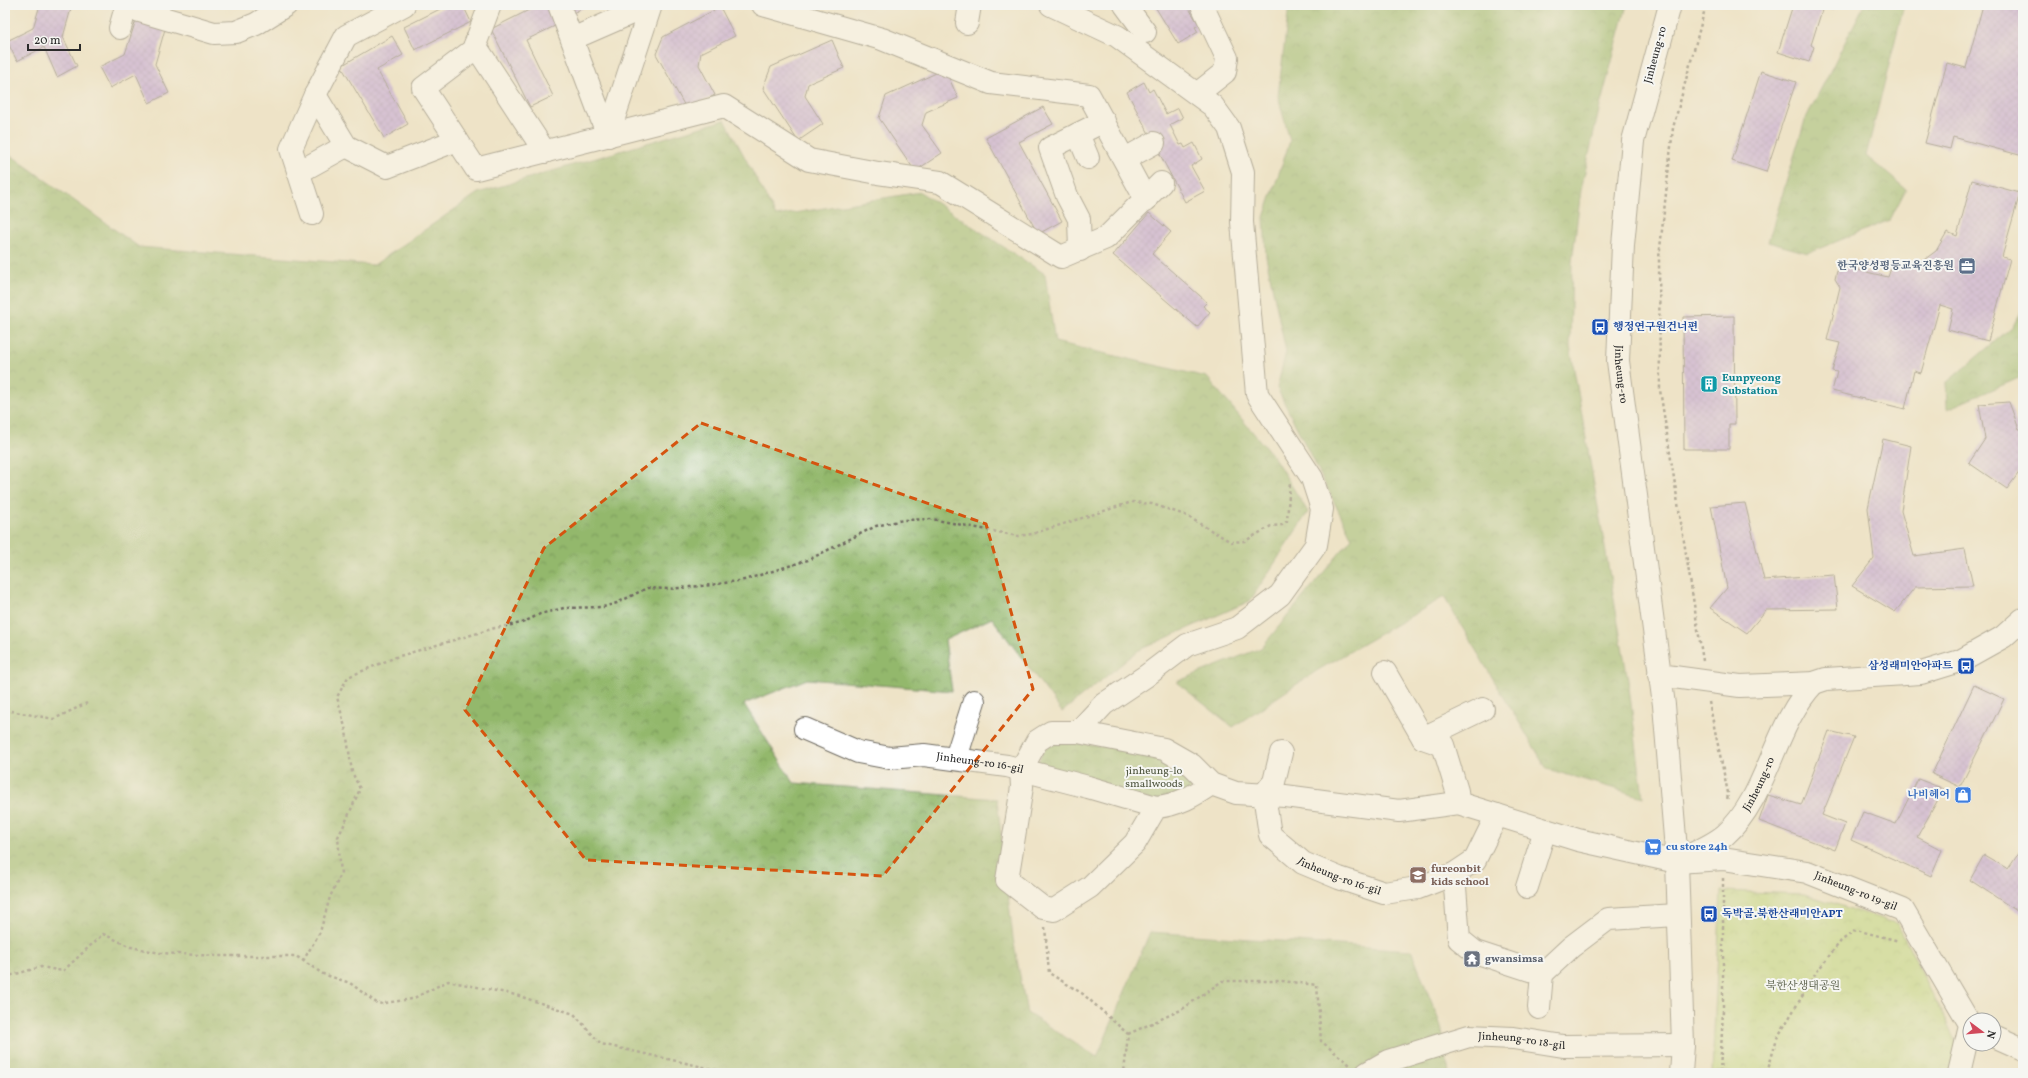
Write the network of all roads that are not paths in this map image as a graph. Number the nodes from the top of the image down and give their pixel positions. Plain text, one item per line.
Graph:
1 (286, 5) edge
2 (404, 5) edge
3 (490, 5) edge
4 (559, 5) edge
5 (650, 5) edge
6 (762, 5) edge
7 (1051, 5) edge
8 (1116, 5) edge
9 (1125, 5) edge
10 (1202, 5) edge
11 (1670, 5) edge
12 (126, 6) edge
13 (120, 28) dead end
14 (1145, 32) dead end
15 (1118, 36) junction
16 (572, 39) junction
17 (475, 45) junction
18 (1197, 94) junction
19 (316, 95) junction
20 (1104, 121) junction
21 (1078, 134) junction
22 (608, 136) junction
23 (457, 140) junction
24 (1154, 142) dead end
25 (346, 146) junction
26 (545, 152) junction
27 (1088, 158) dead end
28 (1125, 159) junction
29 (299, 172) junction
30 (1161, 183) dead end
31 (1146, 200) junction
32 (312, 214) dead end
33 (1080, 250) junction
34 (2023, 619) edge
35 (1385, 672) dead end
36 (1659, 675) junction
37 (1814, 683) junction
38 (974, 702) dead end
39 (1483, 709) dead end
40 (805, 729) dead end
41 (1078, 732) junction
42 (1423, 738) junction
43 (1281, 753) dead end
44 (956, 758) junction
45 (1021, 770) junction
46 (1211, 784) junction
47 (1264, 794) junction
48 (1458, 803) junction
49 (1156, 807) junction
50 (1497, 815) junction
51 (1545, 830) junction
52 (1677, 862) junction
53 (1454, 874) junction
54 (1527, 887) dead end
55 (1678, 915) junction
56 (1542, 974) junction
57 (1539, 1008) dead end
58 (1962, 1012) edge
59 (2002, 1040) edge
60 (1683, 1045) junction
61 (2023, 1049) edge
62 (1964, 1052) edge
63 (1361, 1071) edge
64 (1681, 1073) edge
65 (1959, 1073) edge

1 - 12 street
2 - 19 street
3 - 17 street
4 - 16 street
5 - 16 street
5 - 22 street
6 - 20 street
7 - 15 street
8 - 15 street
9 - 14 street
10 - 18 street
11 - 36 street, Jinheung-ro
12 - 13 street
15 - 18 street
16 - 22 street
17 - 23 street
17 - 26 street
18 - 41 street
19 - 25 street
19 - 29 street
20 - 21 street
20 - 28 street
21 - 27 street
21 - 33 street
22 - 26 street
22 - 33 street
23 - 25 street
23 - 26 street
24 - 28 street
25 - 29 street
28 - 31 street
29 - 32 street
30 - 31 street
31 - 33 street
34 - 37 street
35 - 42 street
36 - 37 street
36 - 52 street, Jinheung-ro
37 - 52 street, Jinheung-ro
38 - 44 street
39 - 42 street
40 - 44 street, Jinheung-ro 16-gil
41 - 45 street
41 - 46 street
42 - 48 street
43 - 47 street
44 - 45 street, Jinheung-ro 16-gil
45 - 49 street, Jinheung-ro 16-gil
45 - 49 street
46 - 47 street
46 - 49 street, Jinheung-ro 16-gil
47 - 48 street
47 - 53 street, Jinheung-ro 16-gil
48 - 50 street
50 - 51 street
50 - 53 street, Jinheung-ro 16-gil
51 - 52 street
51 - 54 street
52 - 55 street, Jinheung-ro
52 - 58 street, Jinheung-ro 19-gil
53 - 56 street
55 - 56 street
55 - 60 street, Jinheung-ro
56 - 57 street
59 - 61 street
60 - 63 street, Jinheung-ro 18-gil
60 - 64 street, Jinheung-ro
62 - 65 street

